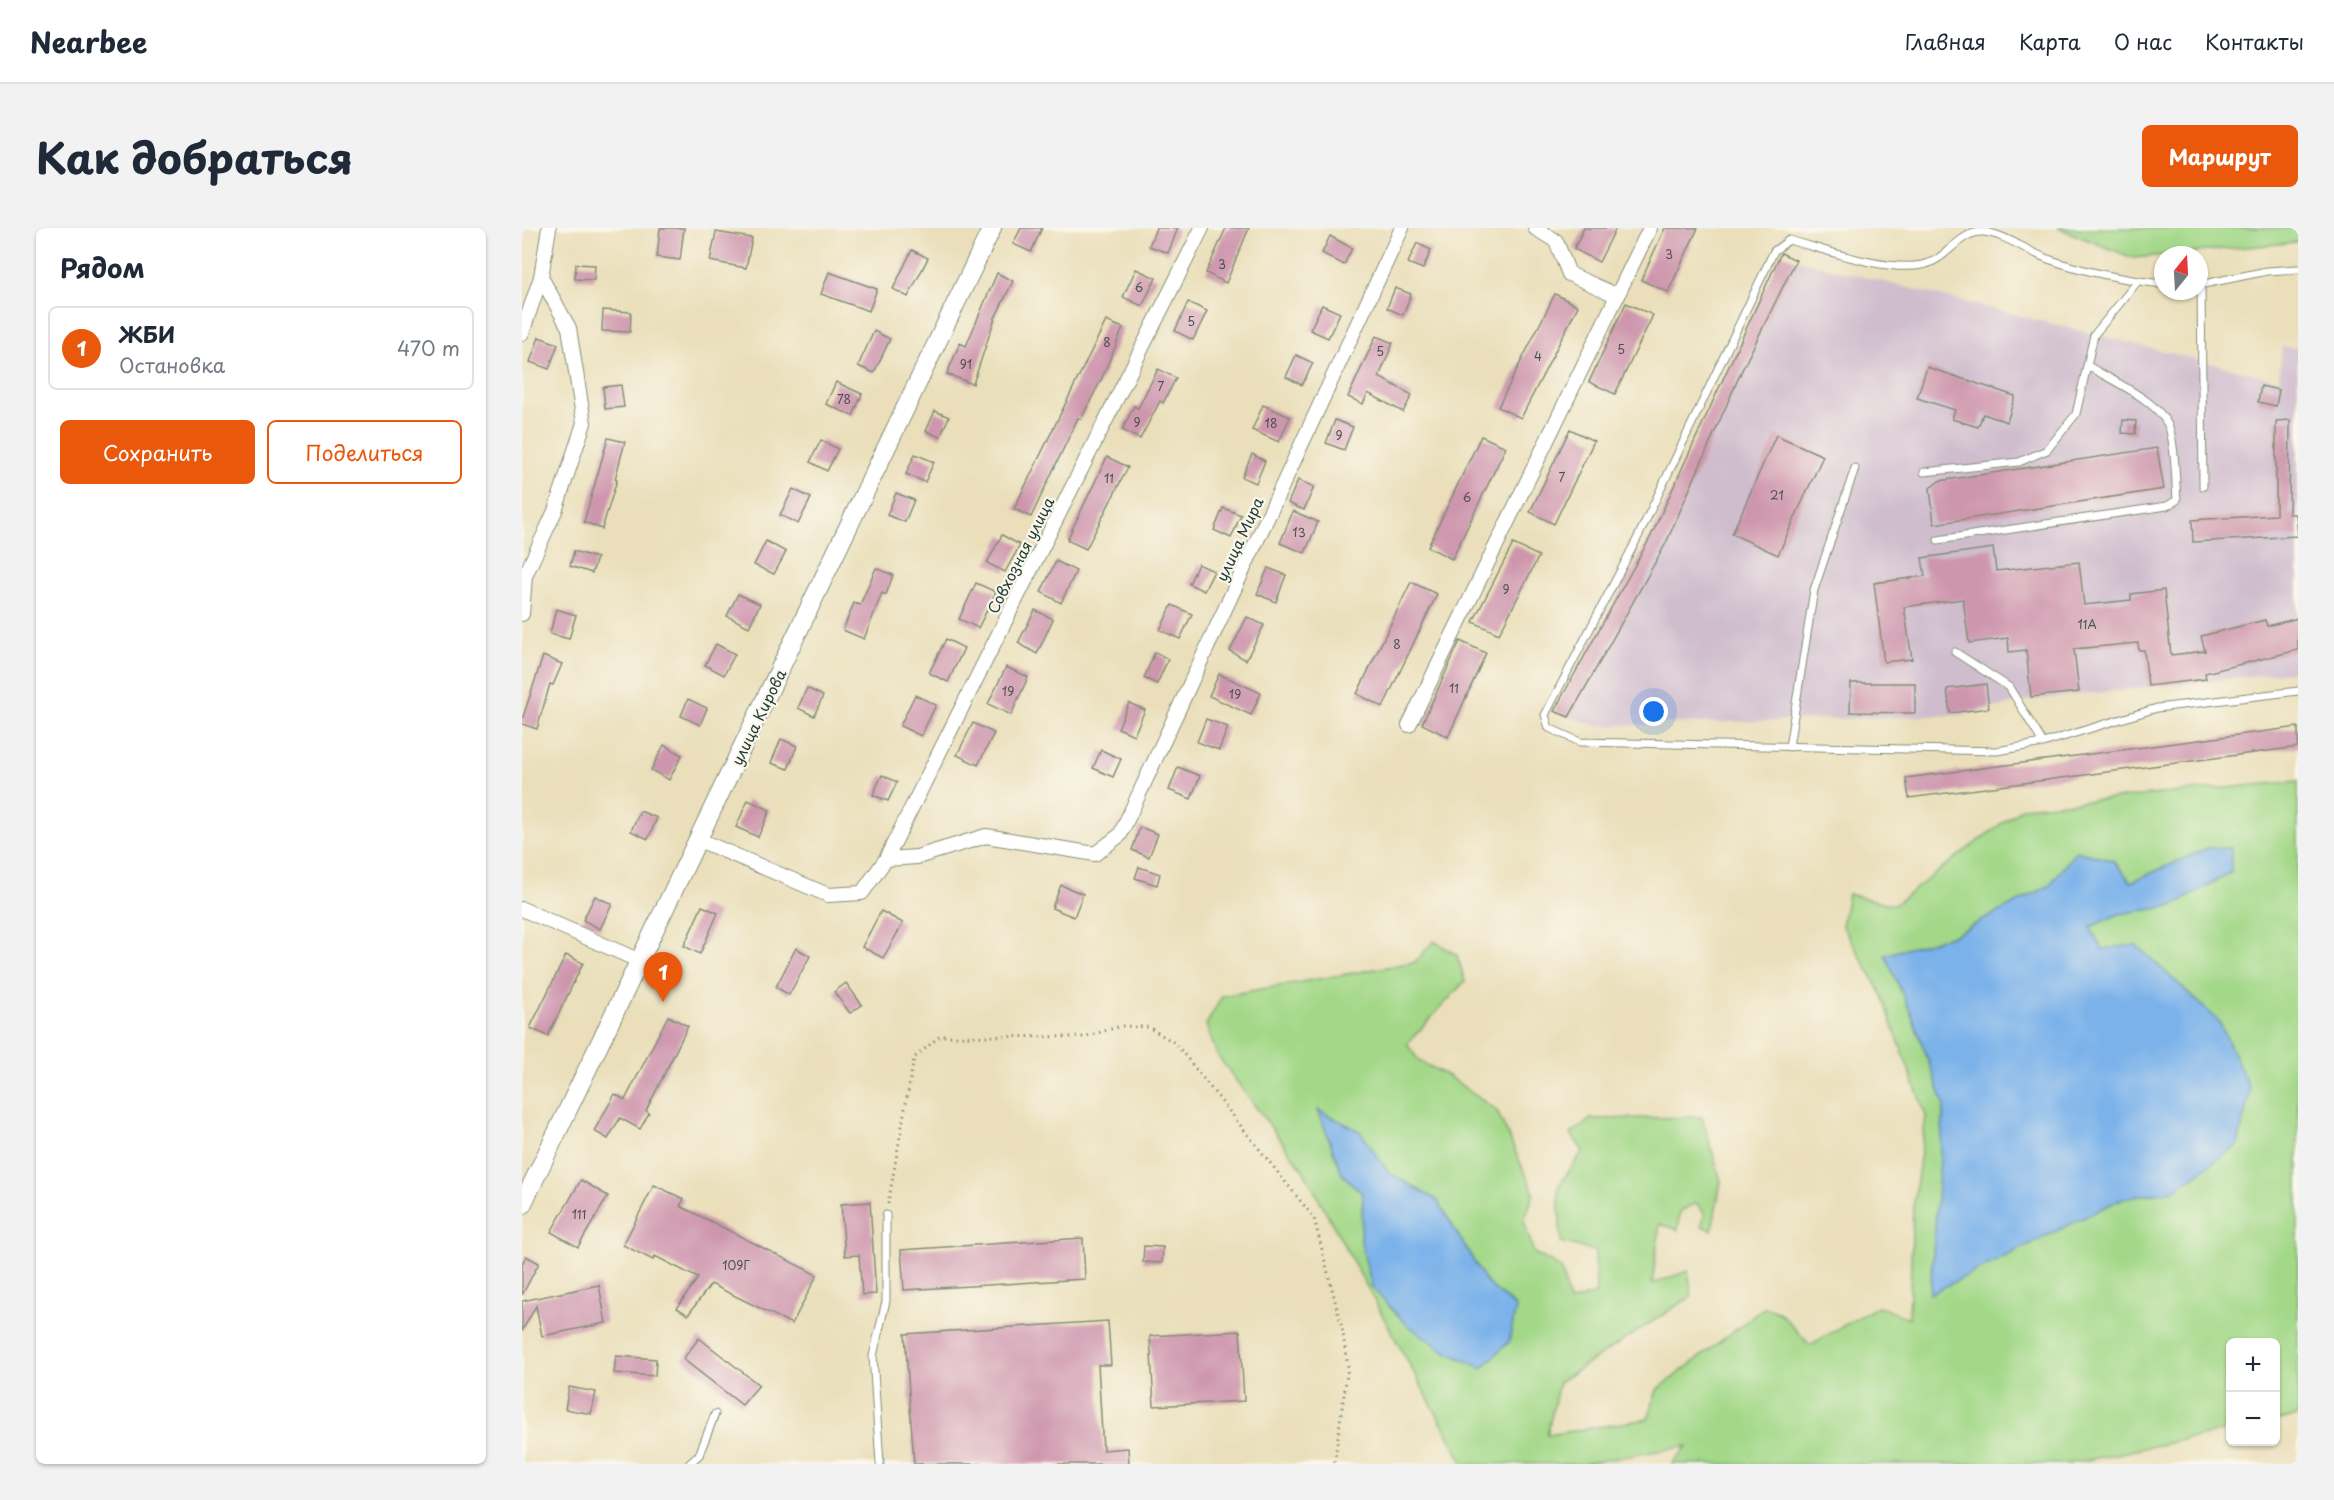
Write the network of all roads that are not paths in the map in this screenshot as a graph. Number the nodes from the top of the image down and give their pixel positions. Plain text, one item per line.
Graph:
1 (549, 228) edge
2 (992, 228) edge
3 (1202, 228) edge
4 (1402, 228) edge
5 (1534, 228) edge
6 (1650, 228) edge
7 (2298, 269) edge
8 (540, 278) junction
9 (2138, 281) junction
10 (2154, 283) edge
11 (2208, 283) edge
12 (1618, 296) junction
13 (2200, 300) edge
14 (522, 333) edge
15 (2088, 366) junction
16 (1855, 468) dead end
17 (1924, 472) dead end
18 (2203, 486) dead end
19 (1938, 540) dead end
20 (524, 577) edge
21 (522, 614) edge
22 (1955, 652) dead end
23 (2298, 691) edge
24 (1409, 725) dead end
25 (2043, 742) junction
26 (1789, 747) junction
27 (699, 840) junction
28 (886, 859) junction
29 (522, 909) edge
30 (640, 961) junction
31 (522, 1205) edge
32 (886, 1215) road end
33 (715, 1414) dead end
34 (689, 1464) edge
35 (880, 1464) edge

1 - 8 street
2 - 27 street, улица Кирова
3 - 28 street, Совхозная улица
4 - 28 street, улица Мира
5 - 12 street
6 - 12 street
7 - 11 lane
8 - 14 street
8 - 20 street
9 - 10 lane
9 - 15 lane
9 - 26 lane
12 - 24 street
13 - 18 lane
15 - 17 lane
15 - 19 lane
16 - 26 lane
20 - 21 street
22 - 25 lane
23 - 25 lane
25 - 26 lane
27 - 28 street, Совхозная улица
27 - 30 street, улица Кирова
29 - 30 street
30 - 31 street, улица Кирова
32 - 35 lane
33 - 34 lane

